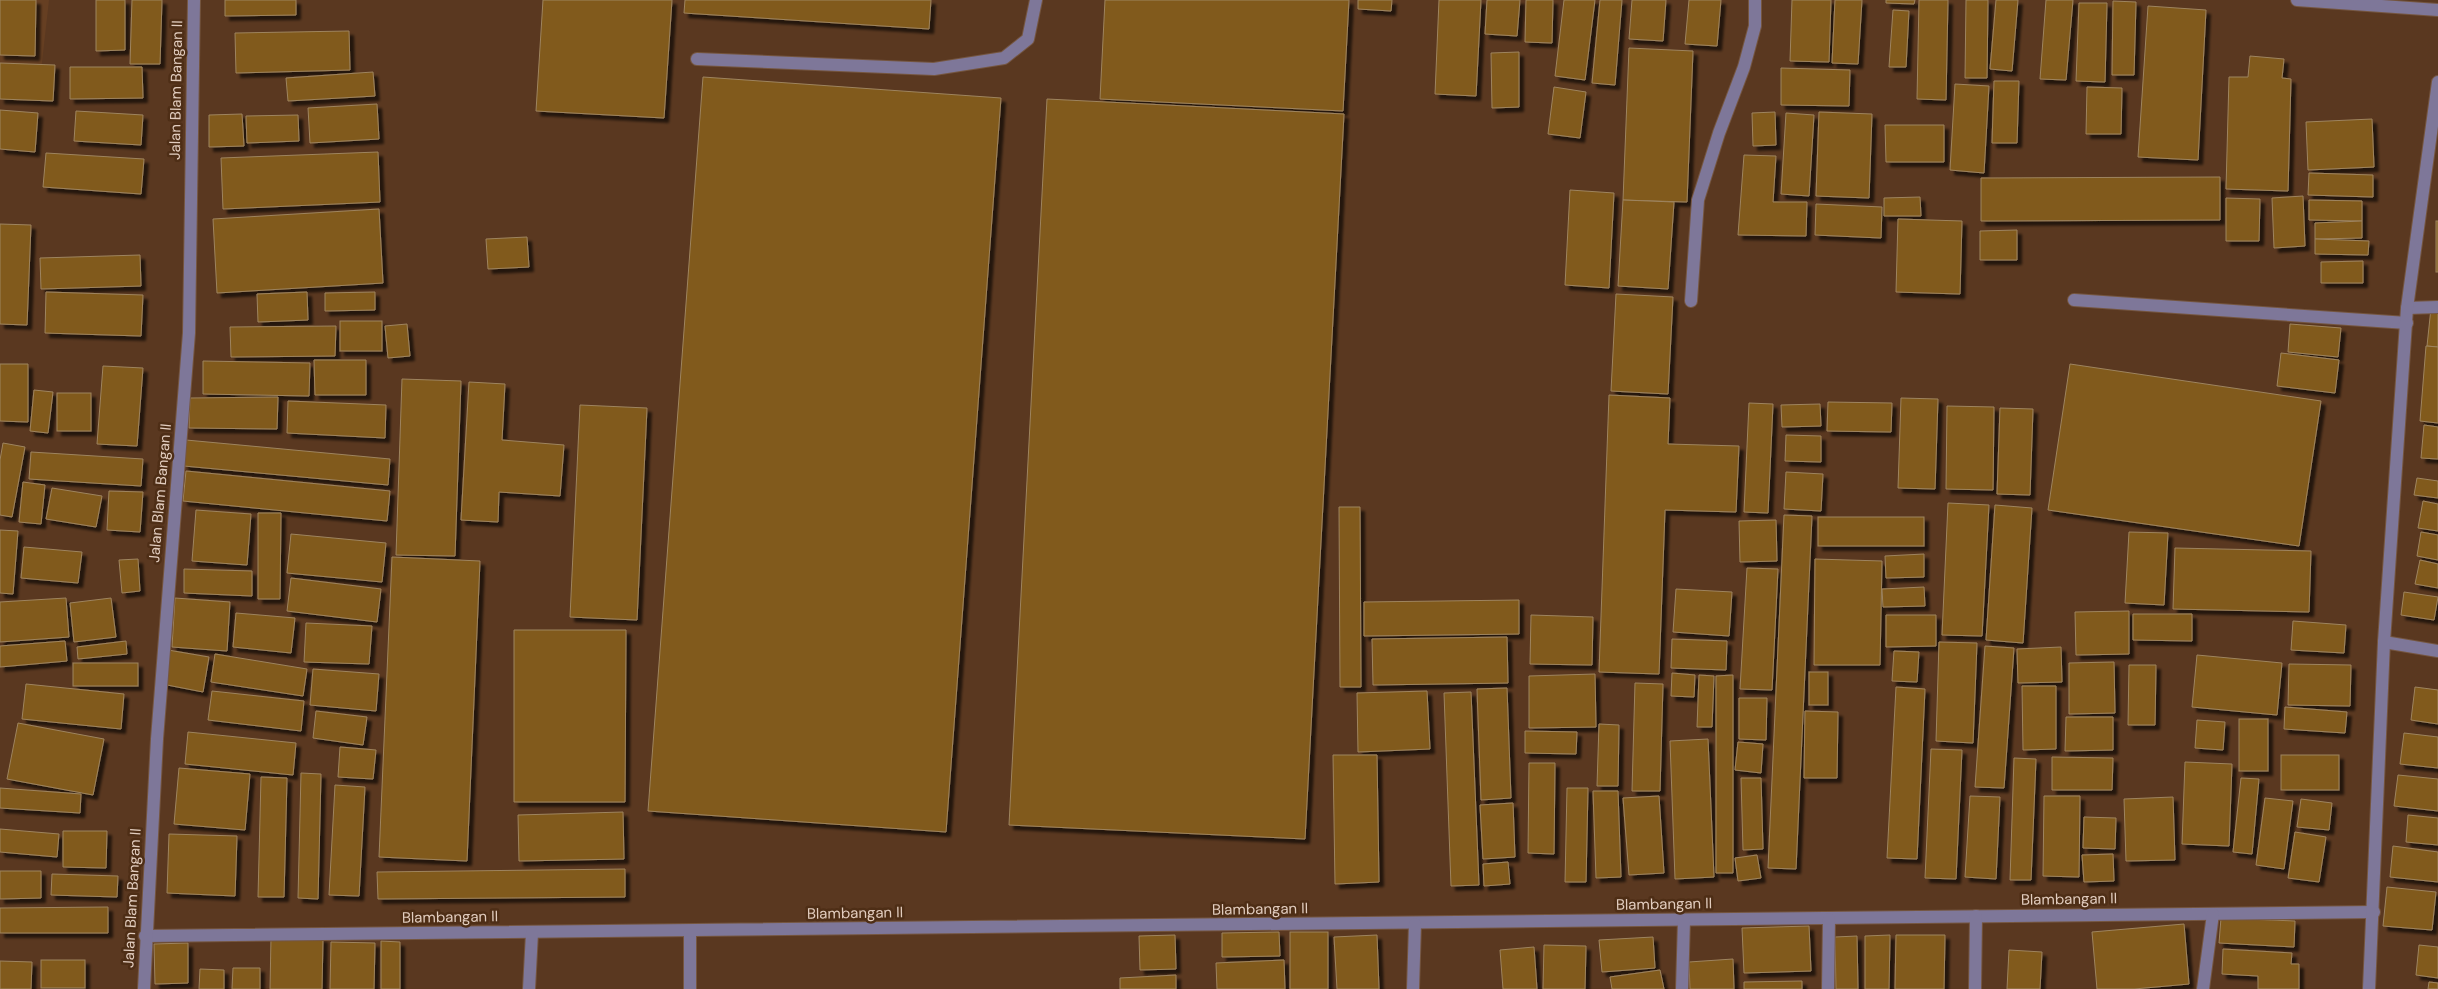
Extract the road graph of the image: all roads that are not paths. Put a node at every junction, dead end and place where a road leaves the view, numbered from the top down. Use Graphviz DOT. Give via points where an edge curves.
graph roads {
  1 [pos="194,0"];
  2 [pos="1036,0"];
  3 [pos="1755,0"];
  4 [pos="2297,0"];
  5 [pos="2438,10"];
  6 [pos="697,59"];
  7 [pos="2438,82"];
  8 [pos="2074,300"];
  9 [pos="1691,301"];
  10 [pos="2438,307"];
  11 [pos="2407,308"];
  12 [pos="2407,323"];
  13 [pos="2384,642"];
  14 [pos="2438,651"];
  15 [pos="2374,912"];
  16 [pos="2213,914"];
  17 [pos="1976,916"];
  18 [pos="1829,919"];
  19 [pos="1684,920"];
  20 [pos="1415,924"];
  21 [pos="690,931"];
  22 [pos="532,933"];
  23 [pos="145,936"];
  24 [pos="144,989"];
  25 [pos="529,989"];
  26 [pos="690,989"];
  27 [pos="1413,989"];
  28 [pos="1682,989"];
  29 [pos="1828,989"];
  30 [pos="1974,989"];
  31 [pos="2203,989"];
  32 [pos="2369,989"];
  1 -- 23 [label="street, Jalan Blam Bangan II" via="189,333"];
  2 -- 6 [label="street" via="1028,39 1004,58 934,69"];
  3 -- 9 [label="street" via="1755,26 1744,67 1698,200"];
  4 -- 5 [label="street"];
  7 -- 11 [label="street"];
  8 -- 12 [label="street"];
  10 -- 11 [label="street"];
  11 -- 12 [label="street"];
  12 -- 13 [label="street"];
  13 -- 14 [label="street"];
  13 -- 15 [label="street"];
  15 -- 16 [label="street, Blambangan II"];
  15 -- 32 [label="street"];
  16 -- 17 [label="street, Blambangan II"];
  16 -- 31 [label="street"];
  17 -- 18 [label="street, Blambangan II"];
  17 -- 30 [label="street"];
  18 -- 19 [label="street, Blambangan II"];
  18 -- 29 [label="street"];
  19 -- 20 [label="street, Blambangan II"];
  19 -- 28 [label="street"];
  20 -- 21 [label="street, Blambangan II"];
  20 -- 27 [label="street"];
  21 -- 22 [label="street, Blambangan II"];
  21 -- 26 [label="street"];
  22 -- 23 [label="street, Blambangan II"];
  22 -- 25 [label="street"];
  23 -- 24 [label="street, Jalan Blam Bangan II"];
}
